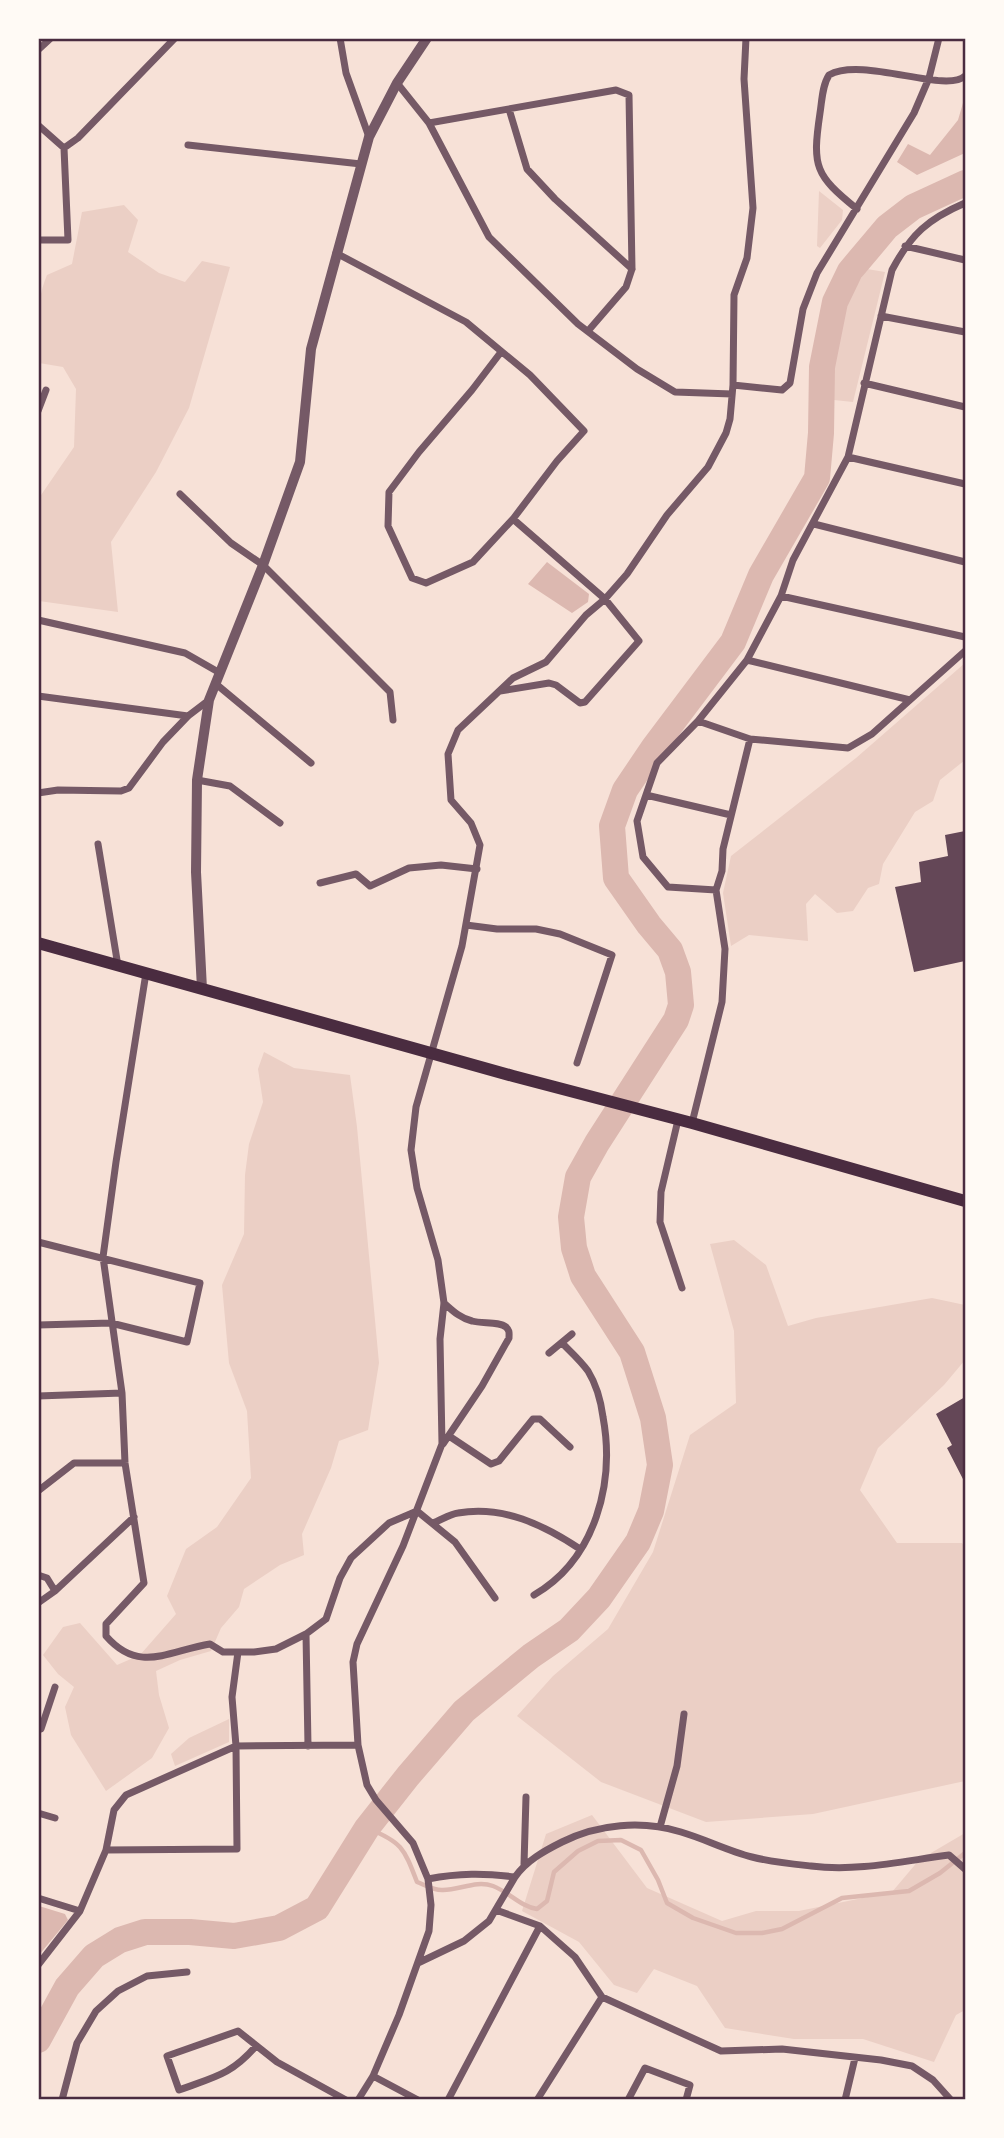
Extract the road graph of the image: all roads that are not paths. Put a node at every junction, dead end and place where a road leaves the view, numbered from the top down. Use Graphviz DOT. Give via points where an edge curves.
graph roads {
  1 [pos="51,38"];
  2 [pos="175,38"];
  3 [pos="340,38"];
  4 [pos="427,38"];
  5 [pos="746,38"];
  6 [pos="940,38"];
  7 [pos="38,50"];
  8 [pos="965,76"];
  9 [pos="929,78"];
  10 [pos="397,83"];
  11 [pos="509,109"];
  12 [pos="429,123"];
  13 [pos="38,125"];
  14 [pos="369,137"];
  15 [pos="188,145"];
  16 [pos="64,148"];
  17 [pos="360,164"];
  18 [pos="965,203"];
  19 [pos="858,209"];
  20 [pos="39,240"];
  21 [pos="905,246"];
  22 [pos="336,253"];
  23 [pos="965,260"];
  24 [pos="632,269"];
  25 [pos="881,316"];
  26 [pos="588,331"];
  27 [pos="965,332"];
  28 [pos="501,352"];
  29 [pos="864,383"];
  30 [pos="733,384"];
  31 [pos="46,390"];
  32 [pos="732,394"];
  33 [pos="965,407"];
  34 [pos="38,411"];
  35 [pos="848,457"];
  36 [pos="965,484"];
  37 [pos="180,494"];
  38 [pos="513,519"];
  39 [pos="814,524"];
  40 [pos="965,562"];
  41 [pos="263,565"];
  42 [pos="781,596"];
  43 [pos="605,599"];
  44 [pos="38,620"];
  45 [pos="965,637"];
  46 [pos="965,651"];
  47 [pos="747,660"];
  48 [pos="218,678"];
  49 [pos="499,692"];
  50 [pos="38,696"];
  51 [pos="209,700"];
  52 [pos="910,700"];
  53 [pos="188,716"];
  54 [pos="393,720"];
  55 [pos="698,721"];
  56 [pos="750,739"];
  57 [pos="311,763"];
  58 [pos="197,780"];
  59 [pos="38,793"];
  60 [pos="646,795"];
  61 [pos="731,815"];
  62 [pos="280,823"];
  63 [pos="98,844"];
  64 [pos="477,869"];
  65 [pos="320,883"];
  66 [pos="716,890"];
  67 [pos="467,925"];
  68 [pos="38,943"];
  69 [pos="118,966"];
  70 [pos="146,973"];
  71 [pos="202,989"];
  72 [pos="433,1054"];
  73 [pos="578,1063"];
  74 [pos="678,1120"];
  75 [pos="692,1123"];
  76 [pos="965,1201"];
  77 [pos="38,1242"];
  78 [pos="103,1257"];
  79 [pos="682,1289"];
  80 [pos="444,1303"];
  81 [pos="111,1323"];
  82 [pos="38,1325"];
  83 [pos="572,1334"];
  84 [pos="562,1343"];
  85 [pos="549,1353"];
  86 [pos="122,1393"];
  87 [pos="38,1396"];
  88 [pos="449,1436"];
  89 [pos="442,1444"];
  90 [pos="570,1447"];
  91 [pos="125,1463"];
  92 [pos="38,1491"];
  93 [pos="417,1511"];
  94 [pos="134,1517"];
  95 [pos="433,1523"];
  96 [pos="580,1549"];
  97 [pos="38,1575"];
  98 [pos="55,1591"];
  99 [pos="534,1595"];
  100 [pos="495,1598"];
  101 [pos="38,1603"];
  102 [pos="306,1634"];
  103 [pos="239,1652"];
  104 [pos="55,1687"];
  105 [pos="684,1714"];
  106 [pos="40,1729"];
  107 [pos="38,1739"];
  108 [pos="358,1745"];
  109 [pos="236,1746"];
  110 [pos="308,1746"];
  111 [pos="526,1797"];
  112 [pos="38,1813"];
  113 [pos="55,1818"];
  114 [pos="660,1827"];
  115 [pos="106,1850"];
  116 [pos="524,1864"];
  117 [pos="965,1868"];
  118 [pos="428,1879"];
  119 [pos="513,1881"];
  120 [pos="38,1898"];
  121 [pos="496,1910"];
  122 [pos="80,1911"];
  123 [pos="540,1926"];
  124 [pos="418,1963"];
  125 [pos="38,1965"];
  126 [pos="187,1972"];
  127 [pos="602,1997"];
  128 [pos="256,2046"];
  129 [pos="855,2058"];
  130 [pos="373,2076"];
  131 [pos="62,2099"];
  132 [pos="346,2099"];
  133 [pos="358,2099"];
  134 [pos="418,2099"];
  135 [pos="448,2099"];
  136 [pos="537,2099"];
  137 [pos="628,2099"];
  138 [pos="685,2099"];
  139 [pos="845,2099"];
  140 [pos="951,2099"];
  1 -- 7 [label="street"];
  2 -- 16 [label="street"];
  3 -- 14 [label="street" via="346,73"];
  4 -- 10 [label="street"];
  5 -- 30 [label="street" via="744,79 753,208 747,258 734,295"];
  6 -- 9 [label="street"];
  8 -- 9 [label="street" via="949,83"];
  9 -- 19 [label="street"];
  9 -- 19 [label="street" via="846,68 826,80 815,157 832,189"];
  10 -- 12 [label="street"];
  10 -- 14 [label="street"];
  11 -- 12 [label="street"];
  11 -- 24 [label="street" via="527,169"];
  11 -- 24 [label="street" via="616,90 629,95"];
  12 -- 26 [label="street" via="489,237"];
  13 -- 16 [label="street"];
  14 -- 17 [label="street"];
  15 -- 17 [label="street"];
  16 -- 20 [label="street" via="68,240"];
  17 -- 22 [label="street"];
  18 -- 21 [label="street" via="941,214"];
  19 -- 30 [label="street" via="817,273 803,309 790,383 782,390"];
  21 -- 23 [label="street"];
  21 -- 25 [label="street" via="892,270"];
  22 -- 28 [label="street" via="466,322"];
  22 -- 41 [label="street" via="311,349 300,462"];
  24 -- 26 [label="street" via="626,287"];
  25 -- 27 [label="street"];
  25 -- 29 [label="street"];
  26 -- 32 [label="street" via="675,392"];
  28 -- 38 [label="street" via="584,431"];
  28 -- 38 [label="street" via="389,492 388,526 412,578 426,583 473,562"];
  29 -- 33 [label="street"];
  29 -- 35 [label="street"];
  30 -- 32 [label="street"];
  31 -- 34 [label="street"];
  32 -- 43 [label="street" via="726,433 708,467"];
  35 -- 36 [label="street"];
  35 -- 39 [label="street"];
  37 -- 41 [label="street" via="231,543"];
  38 -- 43 [label="street"];
  39 -- 40 [label="street"];
  39 -- 42 [label="street" via="793,560"];
  41 -- 48 [label="street"];
  41 -- 54 [label="street" via="390,692"];
  42 -- 45 [label="street"];
  42 -- 47 [label="street"];
  43 -- 49 [label="street" via="546,662 513,678"];
  43 -- 49 [label="street" via="639,641 585,702 549,683"];
  44 -- 48 [label="street" via="185,653"];
  46 -- 52 [label="street"];
  47 -- 52 [label="street"];
  47 -- 55 [label="street"];
  48 -- 51 [label="street"];
  48 -- 57 [label="street"];
  49 -- 64 [label="street" via="458,730 448,754 451,800 471,823 480,845"];
  50 -- 53 [label="street"];
  51 -- 53 [label="street"];
  51 -- 58 [label="street"];
  52 -- 56 [label="street" via="872,734 848,748"];
  53 -- 59 [label="street" via="129,788"];
  55 -- 56 [label="street"];
  55 -- 60 [label="street" via="657,763"];
  56 -- 61 [label="street"];
  58 -- 62 [label="street" via="230,786"];
  58 -- 71 [label="street"];
  60 -- 61 [label="street"];
  60 -- 66 [label="street" via="637,821 643,857 668,887"];
  61 -- 66 [label="street"];
  63 -- 69 [label="street"];
  64 -- 65 [label="street" via="441,865 409,869 370,886 356,874"];
  64 -- 67 [label="street"];
  66 -- 75 [label="street" via="725,948 722,1002"];
  67 -- 72 [label="street"];
  67 -- 73 [label="street" via="561,934 612,955"];
  68 -- 69 [label="main road"];
  69 -- 70 [label="main road"];
  70 -- 71 [label="main road"];
  70 -- 78 [label="street"];
  71 -- 72 [label="main road"];
  72 -- 74 [label="main road"];
  72 -- 80 [label="street" via="416,1107 411,1150"];
  74 -- 75 [label="main road"];
  74 -- 79 [label="street" via="661,1192 660,1222"];
  75 -- 76 [label="main road"];
  77 -- 78 [label="street"];
  78 -- 81 [label="street"];
  78 -- 81 [label="street" via="200,1283 187,1342"];
  80 -- 88 [label="street" via="458,1316 501,1325 509,1332 482,1386"];
  80 -- 89 [label="street"];
  81 -- 82 [label="street"];
  81 -- 86 [label="street"];
  83 -- 84 [label="street"];
  84 -- 85 [label="street"];
  84 -- 96 [label="street" via="588,1371 607,1436 606,1483 597,1518"];
  86 -- 87 [label="street"];
  86 -- 91 [label="street"];
  88 -- 89 [label="street"];
  88 -- 90 [label="street" via="491,1464 499,1461 533,1419 540,1419"];
  89 -- 93 [label="street"];
  91 -- 92 [label="street" via="74,1463"];
  91 -- 94 [label="street"];
  93 -- 95 [label="street"];
  93 -- 102 [label="street" via="389,1523 351,1558 326,1619"];
  93 -- 108 [label="street" via="357,1644 353,1662"];
  94 -- 98 [label="street"];
  94 -- 103 [label="street" via="145,1583 106,1623 106,1636 130,1656 152,1659 210,1644 223,1652"];
  95 -- 96 [label="street" via="457,1513 522,1518"];
  95 -- 100 [label="street" via="455,1542"];
  96 -- 99 [label="street" via="566,1569"];
  97 -- 98 [label="street" via="47,1578"];
  98 -- 101 [label="street"];
  102 -- 103 [label="street" via="276,1649"];
  102 -- 110 [label="street"];
  103 -- 109 [label="street" via="233,1697"];
  104 -- 106 [label="street"];
  105 -- 114 [label="street" via="677,1766"];
  106 -- 107 [label="street"];
  108 -- 110 [label="street"];
  108 -- 118 [label="street" via="367,1785 412,1843"];
  109 -- 110 [label="street"];
  109 -- 115 [label="street" via="126,1795 114,1810"];
  109 -- 115 [label="street" via="237,1849"];
  111 -- 116 [label="street"];
  112 -- 113 [label="street"];
  114 -- 116 [label="street" via="612,1825 578,1834"];
  114 -- 117 [label="street" via="754,1858 812,1867 859,1868 950,1855"];
  115 -- 122 [label="street"];
  116 -- 119 [label="street"];
  118 -- 119 [label="street" via="482,1873"];
  118 -- 124 [label="street" via="429,1931"];
  119 -- 121 [label="street"];
  120 -- 122 [label="street"];
  121 -- 123 [label="street"];
  121 -- 124 [label="street" via="464,1941"];
  122 -- 125 [label="street"];
  123 -- 127 [label="street" via="575,1957"];
  123 -- 135 [label="street"];
  124 -- 130 [label="street"];
  126 -- 131 [label="street" via="147,1976 96,2011 77,2043"];
  127 -- 129 [label="street" via="721,2050 782,2049"];
  127 -- 136 [label="street"];
  128 -- 128 [label="street" via="238,2031 167,2056 179,2090 228,2072"];
  128 -- 132 [label="street"];
  129 -- 139 [label="street"];
  129 -- 140 [label="street" via="912,2066"];
  130 -- 133 [label="street"];
  130 -- 134 [label="street"];
  137 -- 138 [label="street" via="645,2068 690,2085"];
}
